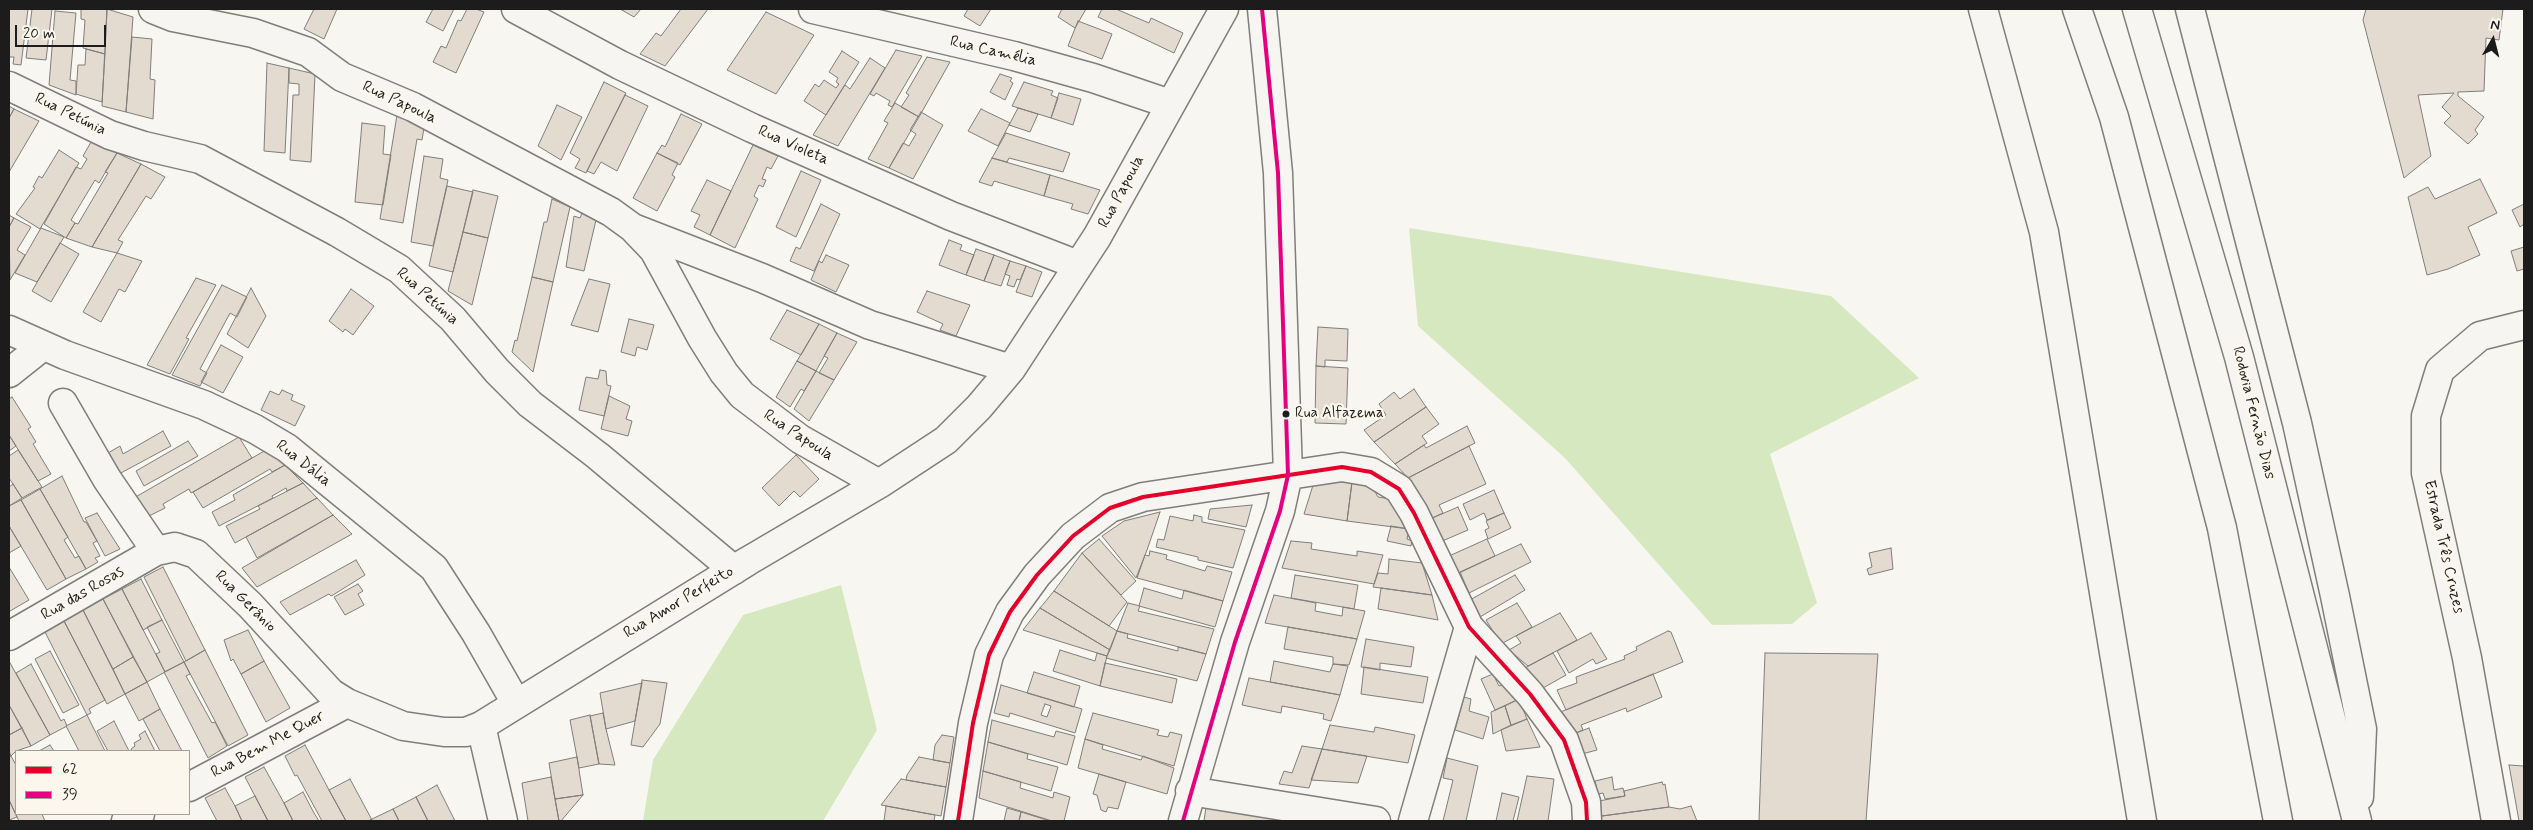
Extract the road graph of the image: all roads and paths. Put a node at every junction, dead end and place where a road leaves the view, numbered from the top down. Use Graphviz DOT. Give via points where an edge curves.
graph roads {
  1 [pos="153,9"];
  2 [pos="516,9"];
  3 [pos="813,9"];
  4 [pos="1224,9"];
  5 [pos="1262,9"];
  6 [pos="1983,9"];
  7 [pos="2065,9"];
  8 [pos="2077,9"];
  9 [pos="2137,9"];
  10 [pos="2190,9"];
  11 [pos="9,86"];
  12 [pos="1170,104"];
  13 [pos="2121,145"];
  14 [pos="633,228"];
  15 [pos="1078,265"];
  16 [pos="2524,325"];
  17 [pos="9,330"];
  18 [pos="43,346"];
  19 [pos="1012,369"];
  20 [pos="9,373"];
  21 [pos="63,403"];
  22 [pos="1288,475"];
  23 [pos="879,484"];
  24 [pos="156,551"];
  25 [pos="734,570"];
  26 [pos="1469,627"];
  27 [pos="9,636"];
  28 [pos="347,702"];
  29 [pos="516,703"];
  30 [pos="481,726"];
  31 [pos="190,786"];
  32 [pos="1190,791"];
  33 [pos="138,815"];
  34 [pos="126,821"];
  35 [pos="503,821"];
  36 [pos="958,821"];
  37 [pos="1183,821"];
  38 [pos="1376,821"];
  39 [pos="1413,821"];
  40 [pos="1587,821"];
  41 [pos="2142,821"];
  42 [pos="2278,821"];
  43 [pos="2358,821"];
  44 [pos="2496,821"];
  1 -- 14 [label="main road, Rua Papoula" via="174,17 253,34 308,52 342,77 413,107 611,212"];
  2 -- 15 [label="main road, Rua Violeta" via="620,65 752,128 959,219"];
  3 -- 12 [label="main road, Rua Camélia" via="1032,61"];
  4 -- 12 [label="main road, Rua Papoula"];
  5 -- 22 [label="main road" via="1278,173"];
  6 -- 41 [label="main road" via="2044,232"];
  7 -- 13 [label="main road"];
  8 -- 13 [label="main road"];
  9 -- 43 [label="main road, Rodovia Fernão Dias" via="2239,357"];
  10 -- 43 [label="main road" via="2297,423 2336,596 2362,729"];
  11 -- 25 [label="main road, Rua Petúnia" via="110,135 200,158 398,269 453,320 530,404 598,456"];
  12 -- 15 [label="main road, Rua Papoula" via="1125,189"];
  13 -- 42 [label="main road" via="2222,528"];
  14 -- 19 [label="main road, Rua Papoula" via="762,278 870,325"];
  14 -- 23 [label="main road, Rua Papoula" via="654,250 702,338 742,395 800,439"];
  15 -- 19 [label="main road, Rua Papoula"];
  16 -- 44 [label="main road, Estrada Três Cruzes" via="2480,336 2440,370 2426,416 2426,473 2467,658"];
  17 -- 18 [label="main road, Rua Dália"];
  18 -- 20 [label="main road"];
  18 -- 29 [label="main road, Rua Dália" via="204,405 287,448 434,568"];
  19 -- 23 [label="main road, Rua Papoula" via="946,440"];
  21 -- 24 [label="main road" via="106,480"];
  22 -- 26 [label="main road" via="1342,467 1371,472 1399,489 1414,513"];
  22 -- 32 [label="main road" via="1280,511 1235,642"];
  22 -- 36 [label="main road" via="1143,497 1110,508 1073,536 1010,612 989,655 973,724"];
  23 -- 25 [label="main road, Rua Amor Perfeito"];
  24 -- 27 [label="main road, Rua das Rosas"];
  24 -- 28 [label="main road, Rua Gerânio" via="175,547 196,554 250,605 331,693"];
  25 -- 29 [label="main road, Rua Amor Perfeito"];
  26 -- 39 [label="main road"];
  26 -- 40 [label="main road" via="1530,694 1564,740 1586,802"];
  28 -- 30 [label="main road, Rua Gerânio" via="403,726 466,732"];
  28 -- 31 [label="main road, Rua Bem Me Quer"];
  29 -- 30 [label="main road, Rua Amor Perfeito"];
  30 -- 35 [label="main road"];
  32 -- 37 [label="main road"];
  32 -- 38 [label="main road"];
  33 -- 34 [label="main road"];
}
